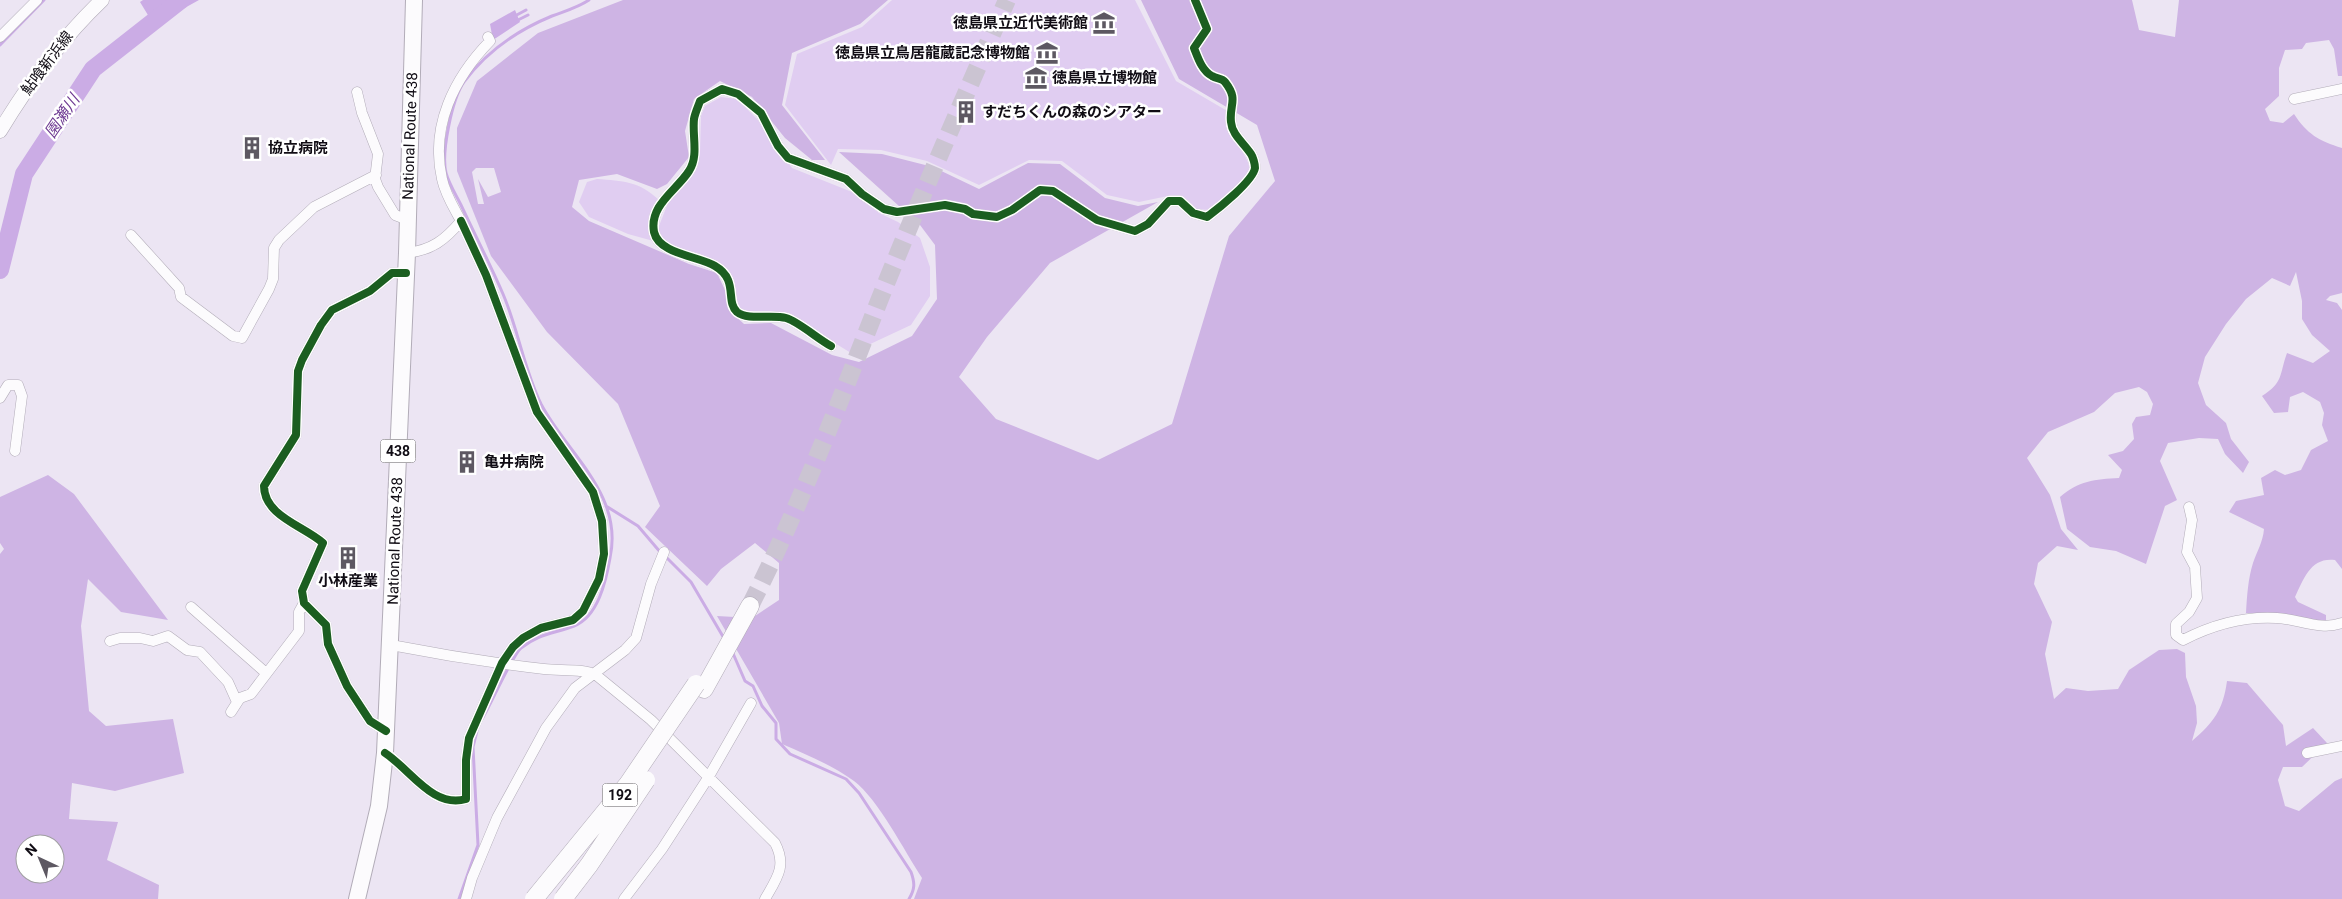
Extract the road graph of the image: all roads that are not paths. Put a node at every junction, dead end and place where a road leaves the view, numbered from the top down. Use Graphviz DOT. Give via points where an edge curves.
graph roads {
  1 [pos="37,0"];
  2 [pos="102,0"];
  3 [pos="414,0"];
  4 [pos="1195,0"];
  5 [pos="488,37"];
  6 [pos="0,38"];
  7 [pos="2342,88"];
  8 [pos="357,92"];
  9 [pos="2294,99"];
  10 [pos="0,131"];
  11 [pos="376,175"];
  12 [pos="408,220"];
  13 [pos="461,221"];
  14 [pos="131,235"];
  15 [pos="407,253"];
  16 [pos="406,273"];
  17 [pos="831,346"];
  18 [pos="0,398"];
  19 [pos="15,451"];
  20 [pos="2189,507"];
  21 [pos="664,552"];
  22 [pos="304,602"];
  23 [pos="747,604"];
  24 [pos="191,607"];
  25 [pos="2342,622"];
  26 [pos="110,641"];
  27 [pos="391,645"];
  28 [pos="502,663"];
  29 [pos="266,672"];
  30 [pos="592,673"];
  31 [pos="700,687"];
  32 [pos="237,702"];
  33 [pos="751,703"];
  34 [pos="231,712"];
  35 [pos="386,731"];
  36 [pos="2342,746"];
  37 [pos="385,753"];
  38 [pos="2307,753"];
  39 [pos="708,778"];
  40 [pos="357,899"];
  41 [pos="466,899"];
  42 [pos="534,899"];
  43 [pos="563,899"];
  44 [pos="624,899"];
  45 [pos="765,899"];
  1 -- 6 [label="street"];
  2 -- 10 [label="main road, 鮎喰新浜線" via="46,61"];
  3 -- 12 [label="highway, National Route 438 / 438"];
  4 -- 17 [label="street" via="1207,29 1194,48 1210,76 1224,80 1232,93 1230,121 1235,134 1252,155 1255,166 1242,186 1208,217 1193,213 1180,201 1169,201 1148,224 1135,231 1097,220 1053,191 1040,190 997,217 944,205 897,212 884,209 846,179 788,158 761,113 738,94 722,89 700,101 694,118 695,157 690,171 662,200 654,222 654,234 664,246 723,272 730,281 732,305 737,311 745,316 788,318"];
  5 -- 13 [label="street" via="490,41 472,59 445,108 438,148 442,180"];
  7 -- 9 [label="street"];
  8 -- 11 [label="street" via="378,154"];
  11 -- 12 [label="street" via="378,187 395,215"];
  11 -- 14 [label="street" via="314,207 279,240 274,248 273,279 242,338 234,336 181,297 179,288"];
  12 -- 15 [label="highway, National Route 438 / 438"];
  13 -- 15 [label="street" via="441,242"];
  13 -- 28 [label="street" via="486,276 537,412 593,492 602,521 604,554 600,578 583,611 573,620 540,628 523,638"];
  15 -- 16 [label="highway, National Route 438 / 438"];
  16 -- 22 [label="street" via="392,273 370,291 332,310 298,371 296,435 268,477 264,492 278,513 323,543 302,591"];
  16 -- 27 [label="highway, National Route 438 / 438"];
  18 -- 19 [label="street" via="8,385 14,383 21,389"];
  20 -- 25 [label="street" via="2192,520 2187,552 2195,567 2197,598 2189,612 2176,624 2176,635 2183,640 2208,627 2235,621 2277,618 2329,627"];
  21 -- 30 [label="street" via="650,584 636,638 625,650"];
  22 -- 29 [label="street" via="299,631"];
  22 -- 35 [label="street" via="326,625 328,644 348,686 370,721"];
  23 -- 31 [label="highway, 192"];
  24 -- 29 [label="street"];
  26 -- 32 [label="street" via="140,638 153,641 168,636 187,650 200,652 228,682"];
  27 -- 28 [label="street"];
  27 -- 35 [label="highway, National Route 438 / 438"];
  28 -- 30 [label="street"];
  28 -- 37 [label="street" via="469,738 466,799 458,802 433,794"];
  29 -- 32 [label="street" via="251,694"];
  30 -- 39 [label="street" via="651,720"];
  30 -- 41 [label="street" via="561,706 524,767 497,818"];
  31 -- 42 [label="highway, 192, bridge" via="628,784"];
  31 -- 43 [label="highway, 192, bridge" via="589,865"];
  32 -- 34 [label="street"];
  33 -- 39 [label="street"];
  35 -- 37 [label="highway, National Route 438 / 438"];
  36 -- 38 [label="street"];
  37 -- 40 [label="highway, National Route 438 / 438" via="378,806"];
  39 -- 44 [label="street"];
  39 -- 45 [label="street" via="775,843 782,856 780,871"];
}
